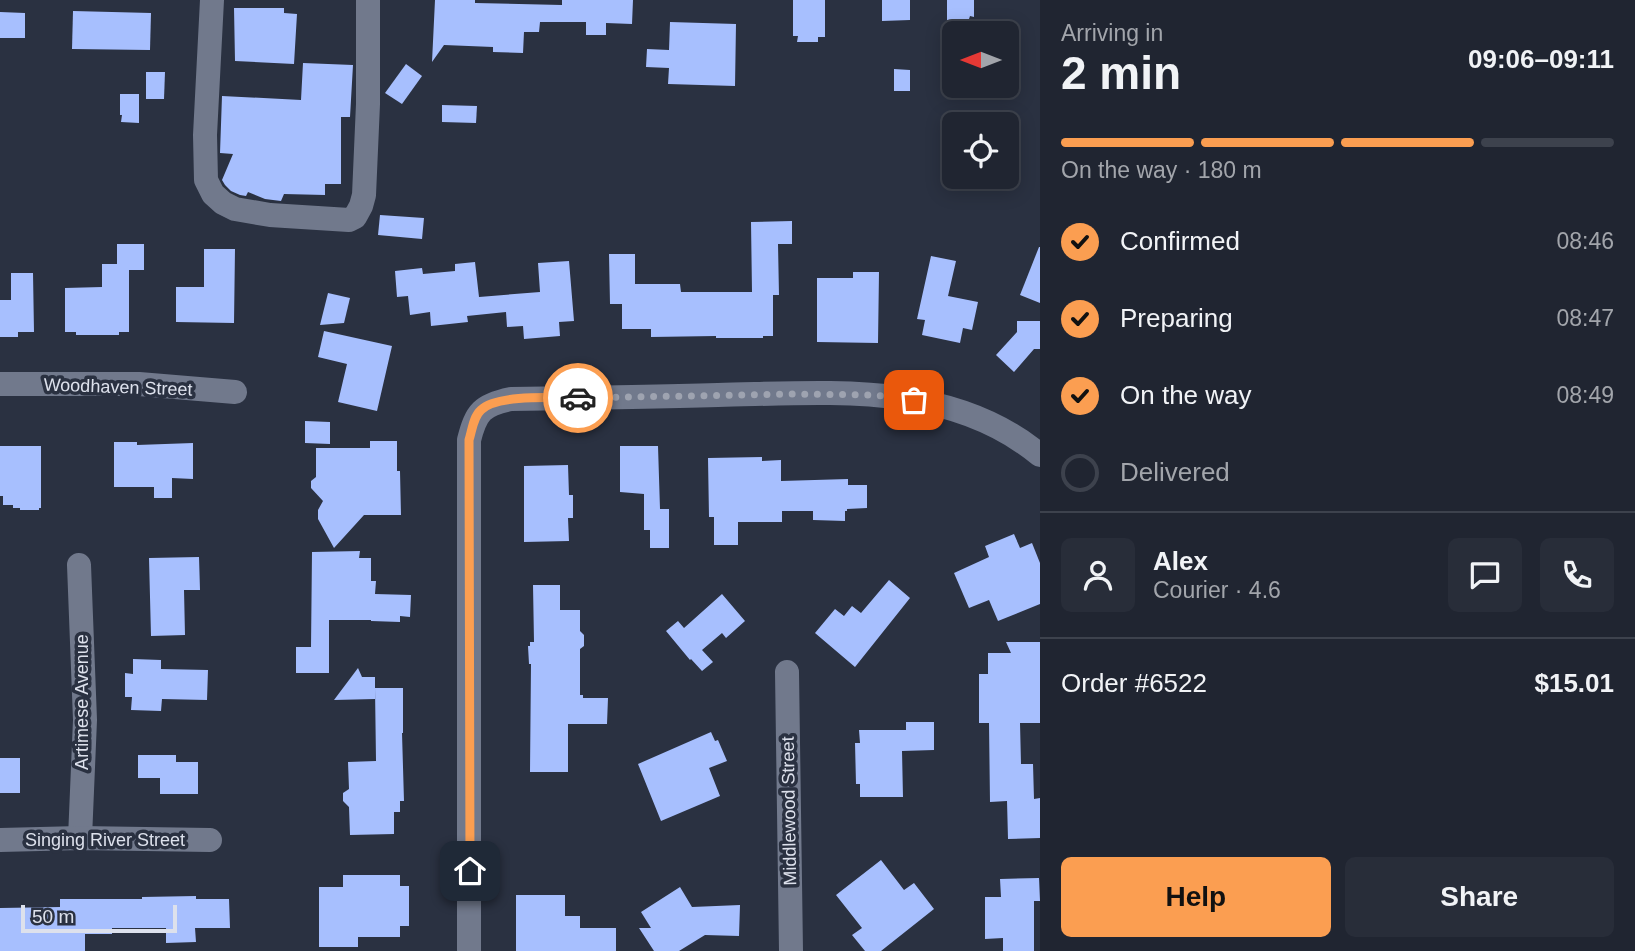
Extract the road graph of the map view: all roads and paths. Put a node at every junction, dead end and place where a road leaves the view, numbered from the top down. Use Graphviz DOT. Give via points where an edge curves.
graph roads {
  1 [pos="212,0"];
  2 [pos="368,0"];
  3 [pos="0,384"];
  4 [pos="235,392"];
  5 [pos="1040,455"];
  6 [pos="79,565"];
  7 [pos="787,672"];
  8 [pos="80,838"];
  9 [pos="0,840"];
  10 [pos="210,840"];
  11 [pos="470,951"];
  12 [pos="791,951"];
  1 -- 2 [label="street" via="205,135 206,180 213,194 235,209 349,220 355,218 363,195"];
  3 -- 4 [label="street, Woodhaven Street" via="139,384"];
  5 -- 11 [label="street" via="972,414 894,396 511,399 480,410 469,440"];
  6 -- 8 [label="street, Artimese Avenue" via="85,720"];
  7 -- 12 [label="street, Middlewood Street"];
  8 -- 9 [label="street, Singing River Street"];
  8 -- 10 [label="street, Singing River Street"];
}
